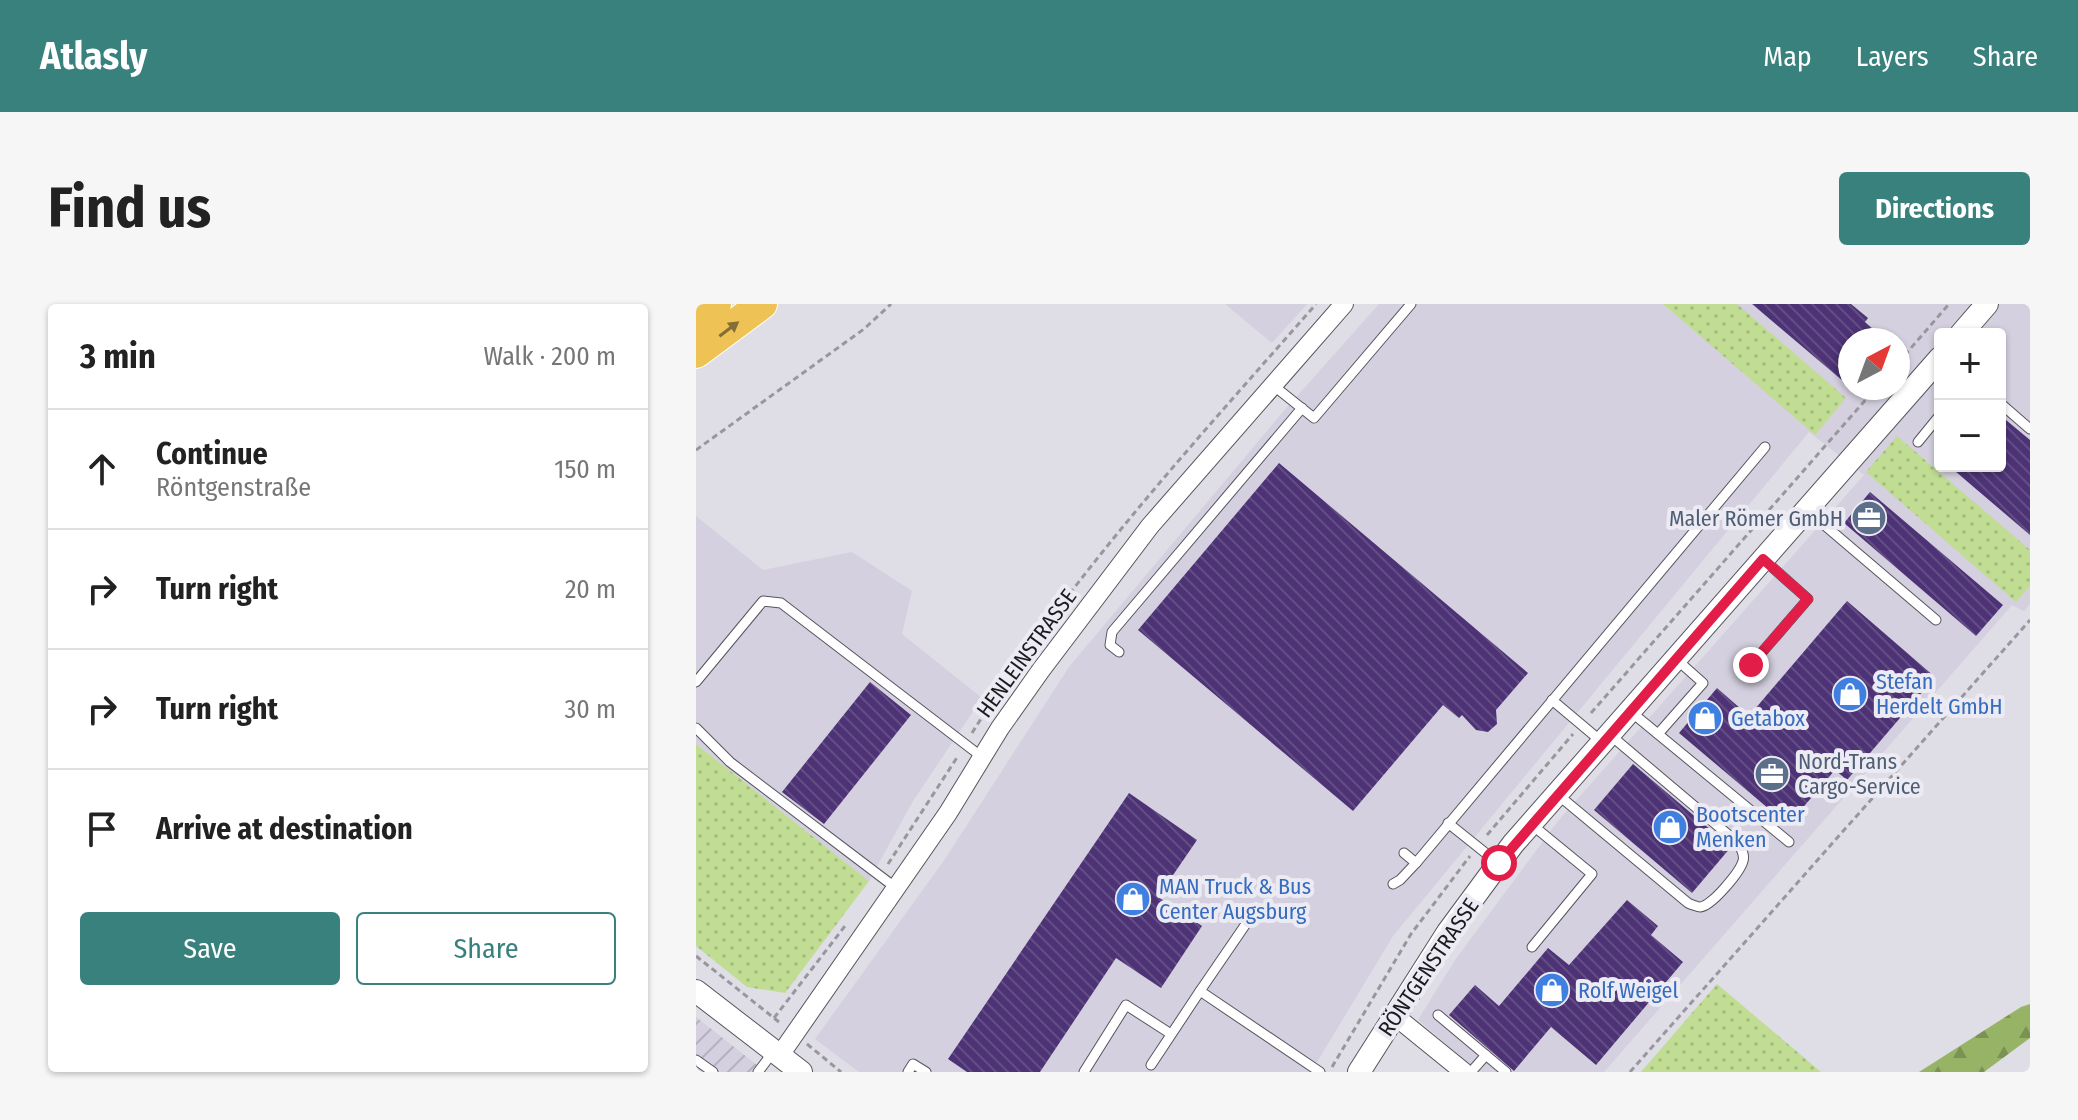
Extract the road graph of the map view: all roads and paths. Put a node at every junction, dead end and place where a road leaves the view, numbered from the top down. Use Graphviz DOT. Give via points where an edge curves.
graph roads {
  1 [pos="716,304"];
  2 [pos="762,304"];
  3 [pos="891,304"];
  4 [pos="1344,304"];
  5 [pos="1411,304"];
  6 [pos="1949,304"];
  7 [pos="1987,304"];
  8 [pos="696,319"];
  9 [pos="1966,328"];
  10 [pos="1910,349"];
  11 [pos="696,353"];
  12 [pos="1934,365"];
  13 [pos="1274,386"];
  14 [pos="1302,408"];
  15 [pos="2006,408"];
  16 [pos="1934,422"];
  17 [pos="2030,429"];
  18 [pos="1918,442"];
  19 [pos="1765,447"];
  20 [pos="696,450"];
  21 [pos="1807,509"];
  22 [pos="1763,559"];
  23 [pos="1936,620"];
  24 [pos="2030,620"];
  25 [pos="1119,652"];
  26 [pos="1676,659"];
  27 [pos="1751,665"];
  28 [pos="696,682"];
  29 [pos="1552,700"];
  30 [pos="1630,711"];
  31 [pos="696,728"];
  32 [pos="1658,734"];
  33 [pos="1606,738"];
  34 [pos="982,757"];
  35 [pos="1557,794"];
  36 [pos="1448,823"];
  37 [pos="1531,824"];
  38 [pos="1789,842"];
  39 [pos="1404,853"];
  40 [pos="1416,863"];
  41 [pos="1499,863"];
  42 [pos="1393,884"];
  43 [pos="896,888"];
  44 [pos="1250,918"];
  45 [pos="1532,947"];
  46 [pos="696,956"];
  47 [pos="696,991"];
  48 [pos="1200,991"];
  49 [pos="1438,1015"];
  50 [pos="1395,1016"];
  51 [pos="795,1034"];
  52 [pos="1171,1034"];
  53 [pos="777,1053"];
  54 [pos="1486,1055"];
  55 [pos="696,1060"];
  56 [pos="1151,1065"];
  57 [pos="713,1072"];
  58 [pos="758,1072"];
  59 [pos="801,1072"];
  60 [pos="841,1072"];
  61 [pos="908,1072"];
  62 [pos="926,1072"];
  63 [pos="1084,1072"];
  64 [pos="1320,1072"];
  65 [pos="1359,1072"];
  66 [pos="1464,1072"];
  67 [pos="1471,1072"];
  68 [pos="1506,1072"];
  69 [pos="1630,1072"];
  1 -- 8 [label="highway"];
  11 -- 2 [label="highway, one-way"];
  3 -- 20 [label="path"];
  4 -- 13 [label="street, HENLEINSTRASSE"];
  5 -- 14 [label="lane" via="1314,418"];
  6 -- 10 [label="path"];
  7 -- 9 [label="street"];
  12 -- 21 [label="street, RÖNTGENSTRASSE"];
  13 -- 14 [label="lane"];
  13 -- 34 [label="street, HENLEINSTRASSE" via="1150,526"];
  14 -- 25 [label="lane" via="1112,632 1110,645"];
  15 -- 17 [label="lane"];
  16 -- 18 [label="lane"];
  19 -- 29 [label="lane"];
  21 -- 22 [label="street, RÖNTGENSTRASSE"];
  21 -- 23 [label="lane"];
  22 -- 26 [label="street, RÖNTGENSTRASSE"];
  22 -- 27 [label="lane" via="1808,599"];
  24 -- 69 [label="path"];
  26 -- 30 [label="street, RÖNTGENSTRASSE"];
  26 -- 32 [label="lane" via="1703,683"];
  28 -- 34 [label="lane" via="763,601 781,603"];
  29 -- 33 [label="lane"];
  29 -- 36 [label="lane"];
  30 -- 32 [label="lane"];
  30 -- 33 [label="street, RÖNTGENSTRASSE"];
  31 -- 43 [label="lane" via="730,762"];
  32 -- 38 [label="lane"];
  33 -- 35 [label="street, RÖNTGENSTRASSE"];
  33 -- 35 [label="lane" via="1738,843 1743,861 1710,904 1688,903"];
  34 -- 43 [label="street, HENLEINSTRASSE"];
  35 -- 37 [label="street, RÖNTGENSTRASSE"];
  36 -- 40 [label="lane"];
  36 -- 41 [label="lane"];
  37 -- 41 [label="street, RÖNTGENSTRASSE"];
  37 -- 45 [label="lane" via="1592,874"];
  39 -- 40 [label="lane"];
  40 -- 42 [label="lane"];
  41 -- 50 [label="street, RÖNTGENSTRASSE"];
  43 -- 51 [label="street, HENLEINSTRASSE"];
  44 -- 48 [label="lane"];
  46 -- 51 [label="path"];
  47 -- 53 [label="street"];
  48 -- 52 [label="lane"];
  48 -- 64 [label="lane"];
  49 -- 54 [label="lane"];
  50 -- 65 [label="street, RÖNTGENSTRASSE"];
  50 -- 66 [label="street"];
  51 -- 53 [label="street, HENLEINSTRASSE"];
  51 -- 60 [label="path"];
  52 -- 56 [label="lane"];
  52 -- 63 [label="lane" via="1126,1005"];
  53 -- 58 [label="lane"];
  53 -- 59 [label="street"];
  54 -- 67 [label="lane"];
  54 -- 68 [label="lane"];
  55 -- 57 [label="lane"];
  61 -- 62 [label="lane" via="913,1064"];
}
